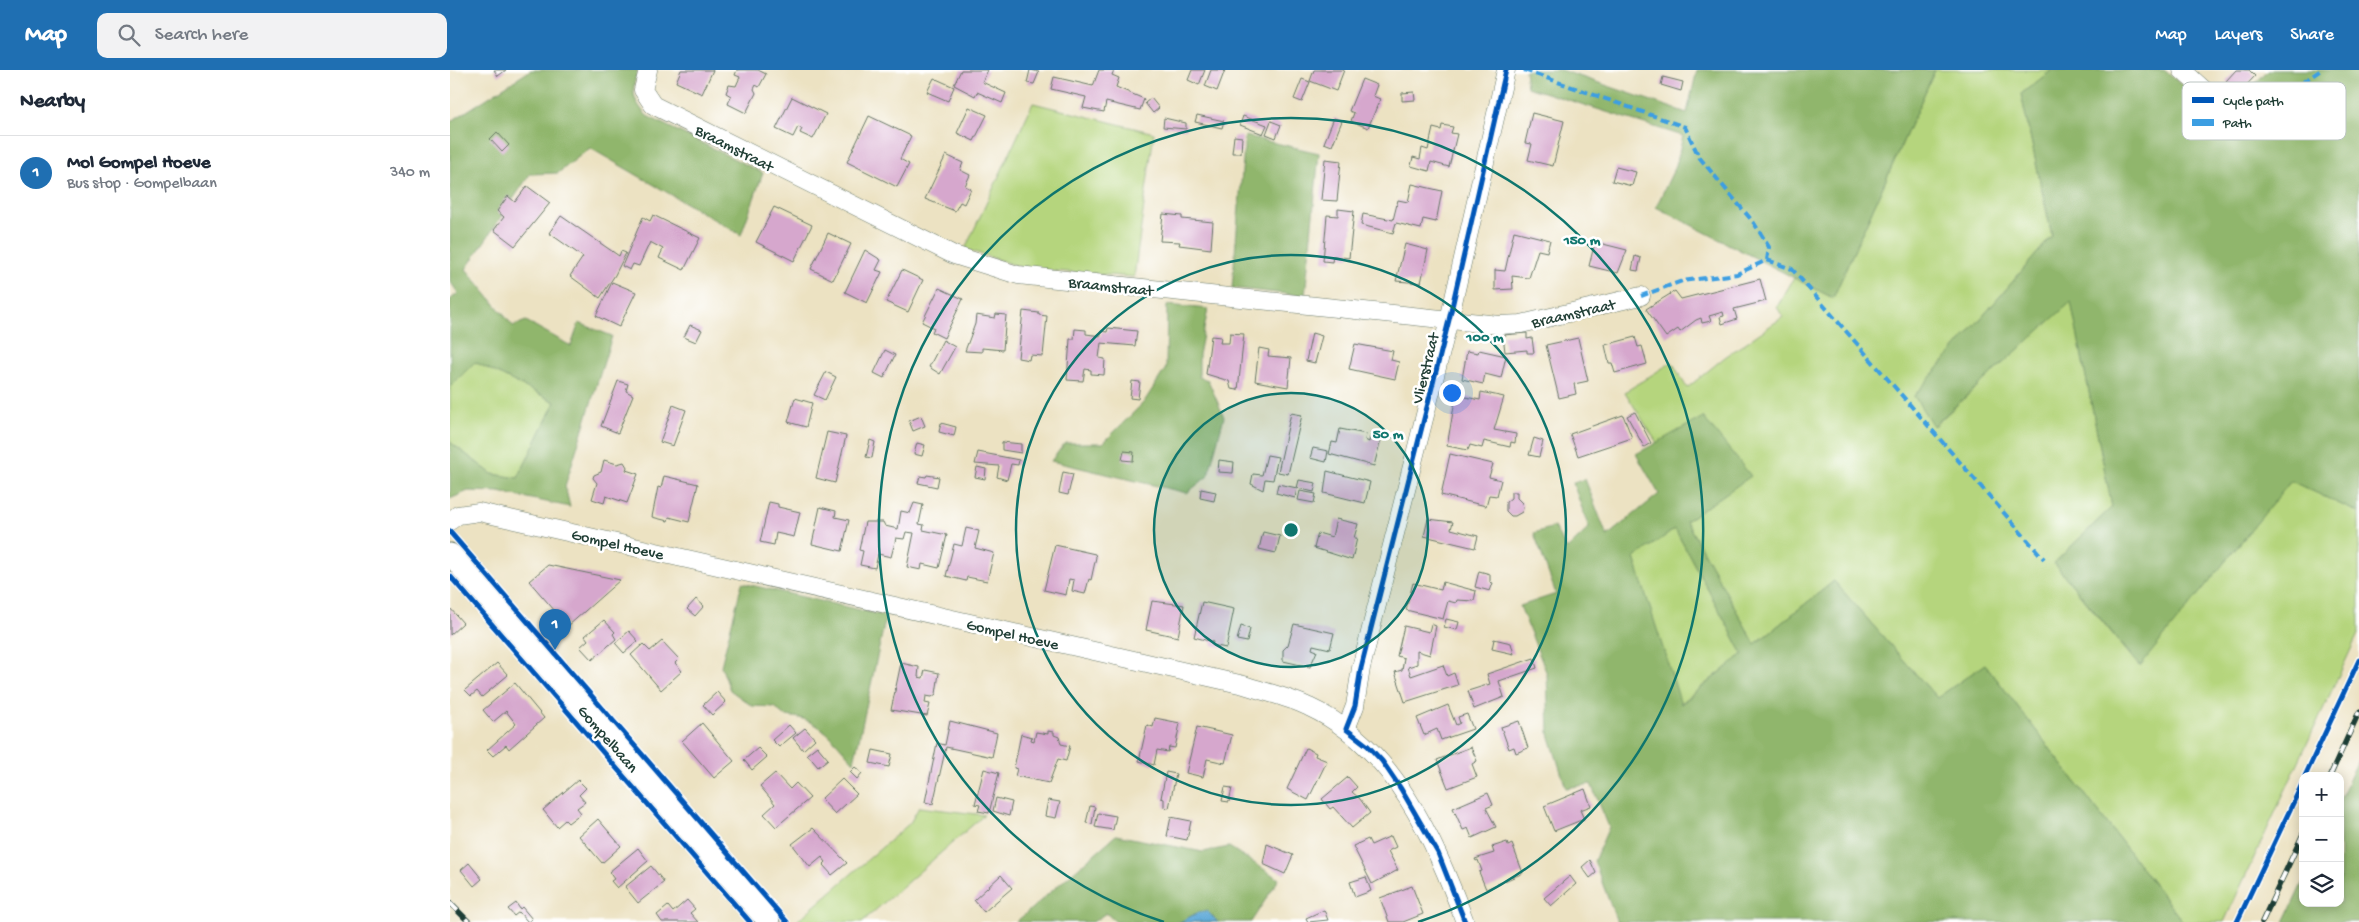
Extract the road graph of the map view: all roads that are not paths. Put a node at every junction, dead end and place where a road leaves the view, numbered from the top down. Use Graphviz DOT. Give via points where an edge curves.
graph roads {
  1 [pos="648,70"];
  2 [pos="1506,70"];
  3 [pos="2182,70"];
  4 [pos="2195,82"];
  5 [pos="1641,296"];
  6 [pos="1449,320"];
  7 [pos="450,521"];
  8 [pos="450,554"];
  9 [pos="1346,729"];
  10 [pos="769,922"];
  11 [pos="1465,922"];
  1 -- 6 [label="street, Braamstraat" via="643,90 652,106 954,255 1018,275"];
  2 -- 6 [label="street, Vlierstraat"];
  3 -- 4 [label="street"];
  5 -- 6 [label="street, Braamstraat" via="1520,324"];
  6 -- 9 [label="street, Vlierstraat" via="1361,668 1355,706"];
  7 -- 9 [label="street, Gompel Hoeve" via="458,515 479,512 1244,685 1309,706"];
  8 -- 10 [label="street, Gompelbaan"];
  9 -- 11 [label="street, Gompel Hoeve" via="1382,761 1401,789 1438,853"];
}
